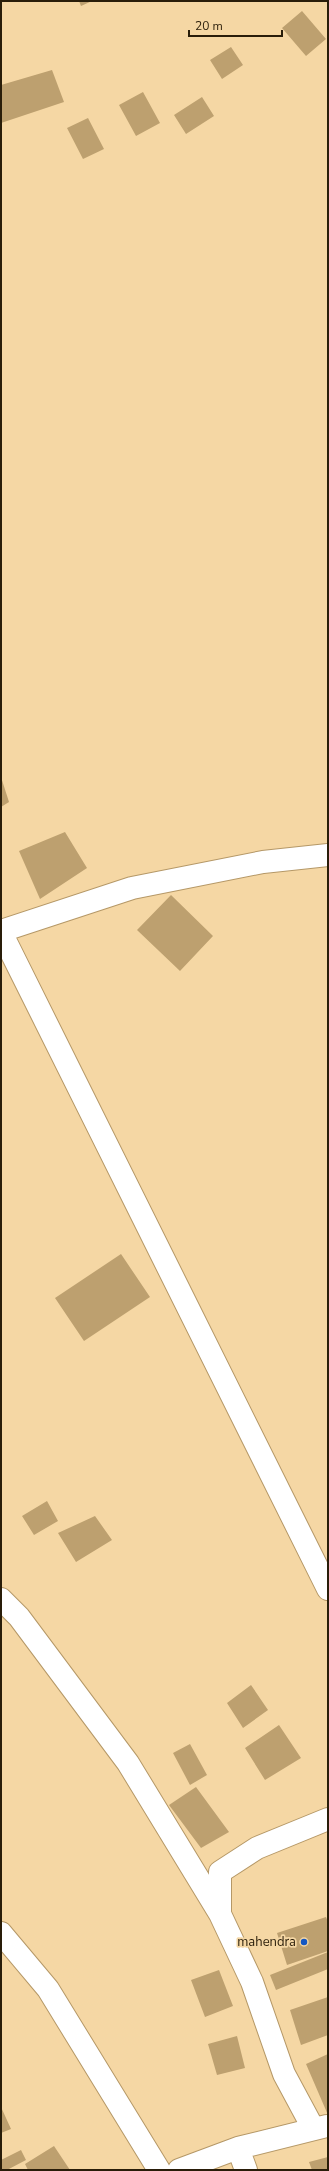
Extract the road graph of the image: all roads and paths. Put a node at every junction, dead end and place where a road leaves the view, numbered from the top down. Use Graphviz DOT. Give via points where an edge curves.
graph roads {
  1 [pos="328,855"];
  2 [pos="1,931"];
  3 [pos="328,1589"];
  4 [pos="1,1599"];
  5 [pos="328,1819"];
  6 [pos="220,1914"];
  7 [pos="1,1933"];
  8 [pos="321,2127"];
  9 [pos="238,2148"];
  10 [pos="159,2170"];
  11 [pos="179,2170"];
  12 [pos="246,2170"];
  1 -- 2 [label="street" via="263,862 132,888"];
  2 -- 3 [label="street"];
  4 -- 6 [label="street" via="19,1617 128,1763"];
  5 -- 6 [label="street" via="257,1848 220,1872"];
  6 -- 8 [label="street" via="252,1982 284,2074"];
  7 -- 10 [label="street" via="48,1989"];
  8 -- 9 [label="street"];
  9 -- 11 [label="street"];
  9 -- 12 [label="street"];
}
